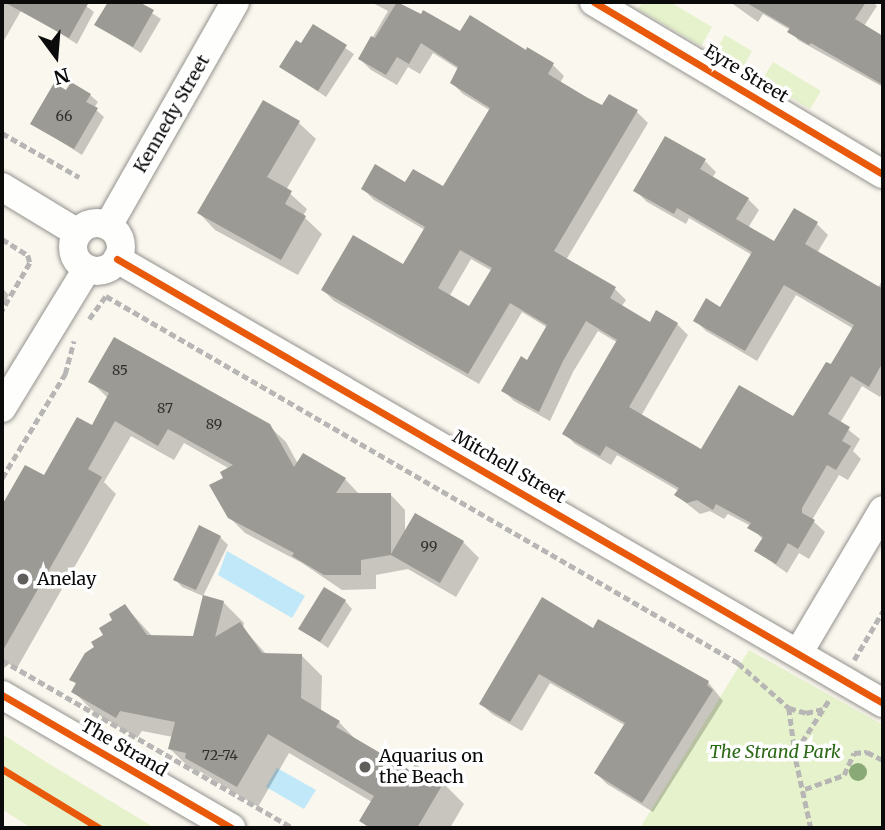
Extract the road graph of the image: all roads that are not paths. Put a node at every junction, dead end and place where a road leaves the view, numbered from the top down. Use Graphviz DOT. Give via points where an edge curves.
graph roads {
  1 [pos="235,2"];
  2 [pos="594,2"];
  3 [pos="883,174"];
  4 [pos="2,187"];
  5 [pos="108,226"];
  6 [pos="78,233"];
  7 [pos="117,259"];
  8 [pos="87,269"];
  9 [pos="2,408"];
  10 [pos="883,510"];
  11 [pos="799,652"];
  12 [pos="2,695"];
  13 [pos="883,703"];
  14 [pos="231,828"];
  1 -- 5 [label="street, Kennedy Street"];
  2 -- 3 [label="street, Eyre Street"];
  4 -- 6 [label="street"];
  5 -- 6 [label="street" via="89,225"];
  5 -- 7 [label="street" via="121,244"];
  6 -- 8 [label="street" via="74,253"];
  7 -- 8 [label="street" via="107,268"];
  7 -- 11 [label="street, Mitchell Street"];
  8 -- 9 [label="street"];
  10 -- 11 [label="street"];
  11 -- 13 [label="street, Mitchell Street"];
  12 -- 14 [label="street, The Strand"];
}
